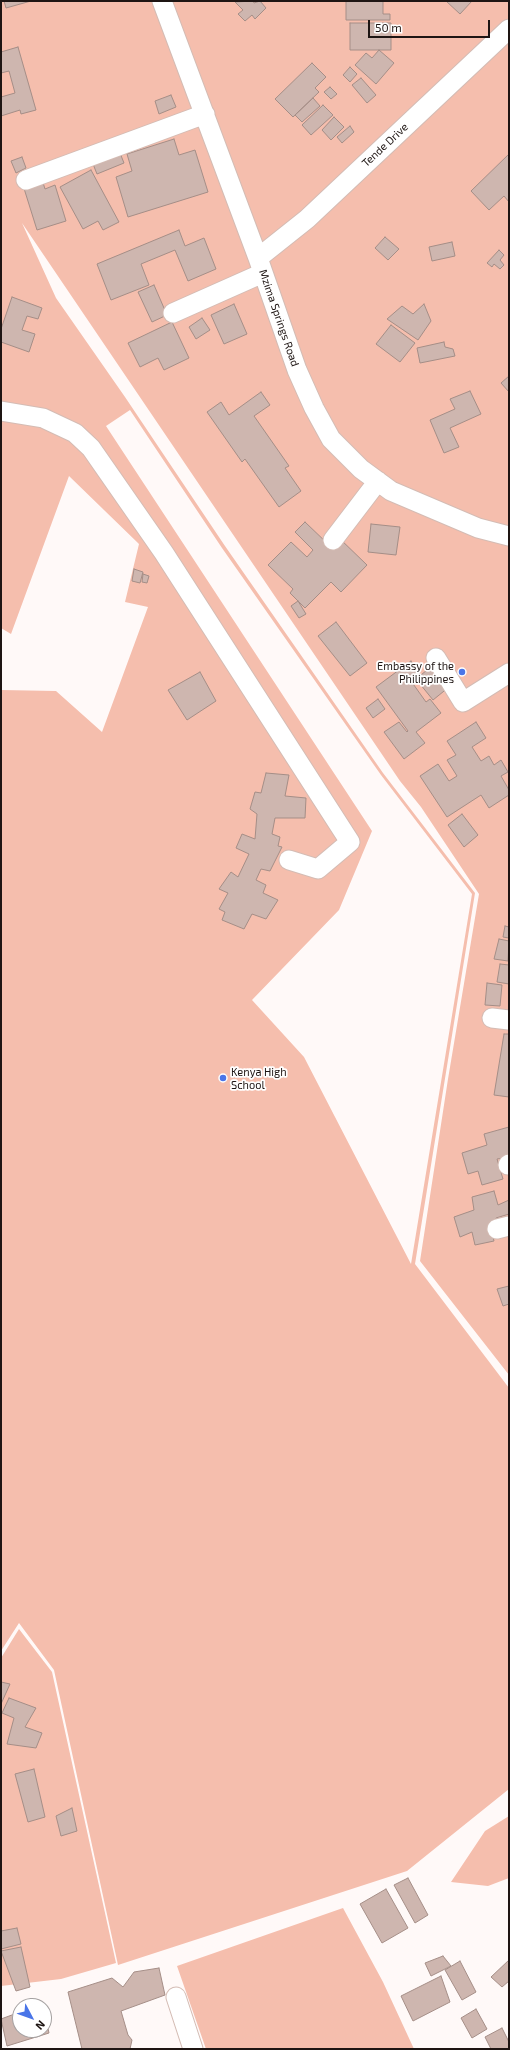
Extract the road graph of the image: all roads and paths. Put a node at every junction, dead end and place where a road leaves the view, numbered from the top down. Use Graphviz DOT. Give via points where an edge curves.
graph roads {
  1 [pos="162,1"];
  2 [pos="509,29"];
  3 [pos="205,114"];
  4 [pos="26,180"];
  5 [pos="260,265"];
  6 [pos="173,313"];
  7 [pos="1,411"];
  8 [pos="378,481"];
  9 [pos="509,536"];
  10 [pos="333,540"];
  11 [pos="436,658"];
  12 [pos="509,673"];
  13 [pos="289,860"];
  14 [pos="176,1997"];
  15 [pos="193,2049"];
  1 -- 3 [label="street, Mzima Springs Road"];
  2 -- 5 [label="street, Tende Drive"];
  3 -- 4 [label="street"];
  3 -- 5 [label="street, Mzima Springs Road"];
  5 -- 6 [label="street, Tende Drive"];
  5 -- 8 [label="street, Mzima Springs Road" via="297,370 317,415 331,439 361,470"];
  7 -- 13 [label="street" via="43,418 75,433 91,448 164,553 350,842 318,869"];
  8 -- 9 [label="street, Mzima Springs Road" via="391,490 465,523"];
  8 -- 10 [label="street"];
  11 -- 12 [label="street" via="463,702"];
  14 -- 15 [label="street"];
}
